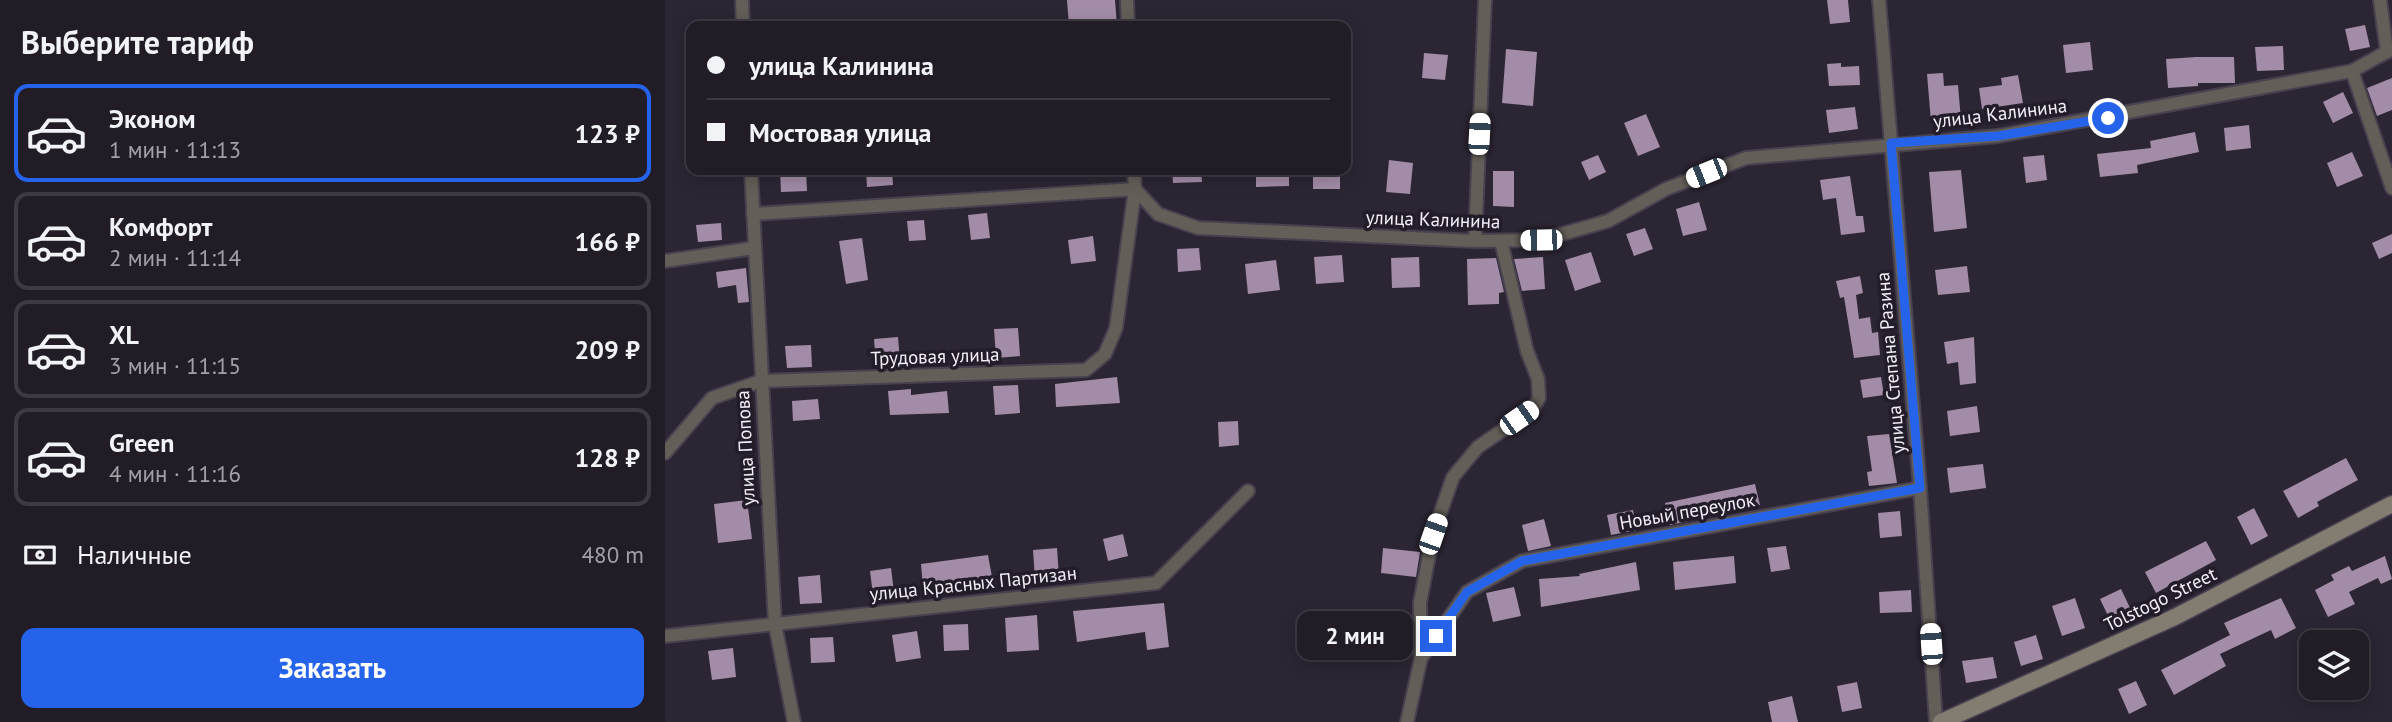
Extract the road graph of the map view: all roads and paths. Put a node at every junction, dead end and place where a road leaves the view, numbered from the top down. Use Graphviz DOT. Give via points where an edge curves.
graph roads {
  1 [pos="742,0"];
  2 [pos="1127,0"];
  3 [pos="1485,0"];
  4 [pos="1879,0"];
  5 [pos="2380,0"];
  6 [pos="743,21"];
  7 [pos="1128,21"];
  8 [pos="2390,50"];
  9 [pos="2352,71"];
  10 [pos="1891,143"];
  11 [pos="751,175"];
  12 [pos="1134,175"];
  13 [pos="2392,188"];
  14 [pos="1135,189"];
  15 [pos="753,214"];
  16 [pos="1475,241"];
  17 [pos="1501,241"];
  18 [pos="754,248"];
  19 [pos="665,261"];
  20 [pos="761,381"];
  21 [pos="665,453"];
  22 [pos="1920,488"];
  23 [pos="1248,491"];
  24 [pos="2392,504"];
  25 [pos="775,624"];
  26 [pos="665,636"];
  27 [pos="1421,658"];
  28 [pos="794,722"];
  29 [pos="1407,722"];
  30 [pos="1938,722"];
  1 -- 6 [label="street"];
  2 -- 7 [label="street"];
  3 -- 16 [label="street"];
  4 -- 10 [label="street, улица Степана Разина"];
  5 -- 8 [label="street"];
  8 -- 9 [label="street, улица Калинина"];
  9 -- 10 [label="street, улица Калинина" via="1998,136"];
  9 -- 13 [label="street"];
  10 -- 17 [label="street, улица Калинина" via="1746,158 1665,189 1608,221 1541,240"];
  10 -- 22 [label="street, улица Степана Разина"];
  11 -- 15 [label="street, улица Попова"];
  12 -- 14 [label="street"];
  14 -- 15 [label="street"];
  14 -- 16 [label="street, улица Калинина" via="1158,214 1198,228"];
  14 -- 20 [label="street, Трудовая улица" via="1116,328 1105,354 1086,370"];
  15 -- 18 [label="street, улица Попова"];
  16 -- 17 [label="street, улица Калинина"];
  17 -- 27 [label="street" via="1539,398 1532,410 1478,447 1453,477 1433,534 1420,603"];
  18 -- 19 [label="street"];
  18 -- 20 [label="street, улица Попова"];
  20 -- 21 [label="street, Трудовая улица" via="712,397"];
  20 -- 25 [label="street, улица Попова"];
  22 -- 27 [label="street, Новый переулок" via="1522,561 1467,592"];
  22 -- 30 [label="street, улица Степана Разина"];
  23 -- 25 [label="street, улица Красных Партизан" via="1156,583"];
  24 -- 30 [label="main road, Tolstogo Street" via="2175,617"];
  25 -- 26 [label="street, улица Красных Партизан"];
  25 -- 28 [label="street, улица Попова"];
  27 -- 29 [label="street"];
}
